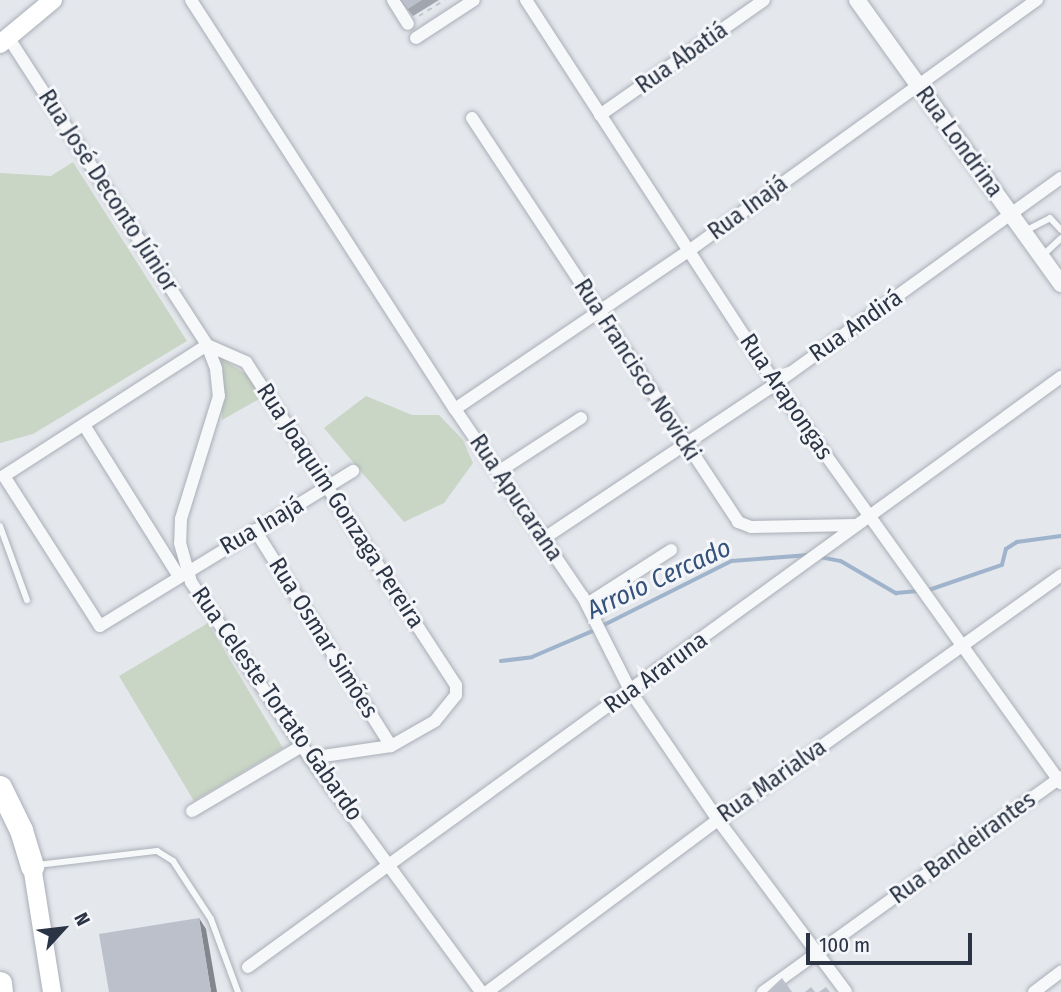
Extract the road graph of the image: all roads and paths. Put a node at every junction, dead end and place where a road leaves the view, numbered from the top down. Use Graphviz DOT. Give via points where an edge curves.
graph roads {
  1 [pos="53,0"];
  2 [pos="191,0"];
  3 [pos="393,0"];
  4 [pos="445,0"];
  5 [pos="474,0"];
  6 [pos="526,0"];
  7 [pos="764,0"];
  8 [pos="857,0"];
  9 [pos="1037,0"];
  10 [pos="408,24"];
  11 [pos="416,38"];
  12 [pos="4,41"];
  13 [pos="919,86"];
  14 [pos="600,115"];
  15 [pos="472,118"];
  16 [pos="1059,183"];
  17 [pos="1012,215"];
  18 [pos="1061,228"];
  19 [pos="1024,232"];
  20 [pos="1061,238"];
  21 [pos="690,250"];
  22 [pos="1041,256"];
  23 [pos="1061,284"];
  24 [pos="599,310"];
  25 [pos="207,345"];
  26 [pos="1061,377"];
  27 [pos="775,383"];
  28 [pos="456,409"];
  29 [pos="581,418"];
  30 [pos="84,425"];
  31 [pos="685,444"];
  32 [pos="353,471"];
  33 [pos="498,472"];
  34 [pos="2,477"];
  35 [pos="327,488"];
  36 [pos="868,517"];
  37 [pos="856,525"];
  38 [pos="0,526"];
  39 [pos="255,530"];
  40 [pos="543,539"];
  41 [pos="671,550"];
  42 [pos="182,573"];
  43 [pos="1061,575"];
  44 [pos="27,600"];
  45 [pos="587,604"];
  46 [pos="964,646"];
  47 [pos="631,692"];
  48 [pos="302,746"];
  49 [pos="391,746"];
  50 [pos="310,758"];
  51 [pos="1060,780"];
  52 [pos="0,787"];
  53 [pos="192,811"];
  54 [pos="718,820"];
  55 [pos="390,863"];
  56 [pos="32,866"];
  57 [pos="818,953"];
  58 [pos="248,967"];
  59 [pos="1061,972"];
  60 [pos="0,983"];
  61 [pos="1,992"];
  62 [pos="52,992"];
  63 [pos="238,992"];
  64 [pos="481,992"];
  65 [pos="487,992"];
  66 [pos="763,992"];
  67 [pos="846,992"];
  68 [pos="1034,992"];
  1 -- 12 [label="main road"];
  2 -- 28 [label="street, Rua Apucarana"];
  3 -- 10 [label="street"];
  4 -- 10 [label="path"];
  5 -- 11 [label="street"];
  6 -- 14 [label="street, Rua Arapongas"];
  7 -- 14 [label="street, Rua Abatiá"];
  8 -- 13 [label="street, Rua Londrina"];
  9 -- 13 [label="street, Rua Inajá"];
  12 -- 25 [label="street, Rua José Deconto Júnior"];
  13 -- 17 [label="street, Rua Londrina"];
  13 -- 21 [label="street, Rua Inajá"];
  14 -- 21 [label="street, Rua Arapongas"];
  15 -- 24 [label="street, Rua Francisco Novicki"];
  16 -- 17 [label="street, Rua Andirá"];
  17 -- 19 [label="street, Rua Londrina"];
  17 -- 27 [label="street, Rua Andirá"];
  18 -- 19 [label="lane" via="1050,218"];
  19 -- 22 [label="street, Rua Londrina"];
  20 -- 22 [label="lane"];
  21 -- 24 [label="street, Rua Inajá"];
  21 -- 27 [label="street, Rua Arapongas"];
  22 -- 23 [label="street, Rua Londrina"];
  24 -- 28 [label="street, Rua Inajá"];
  24 -- 31 [label="street, Rua Francisco Novicki"];
  25 -- 30 [label="street"];
  25 -- 35 [label="street, Rua Joaquim Gonzaga Pereira" via="246,362"];
  25 -- 42 [label="street, Rua Celeste Tortato Gabardo" via="219,396 181,519"];
  26 -- 36 [label="street, Rua Araruna"];
  27 -- 31 [label="street, Rua Andirá"];
  27 -- 36 [label="street, Rua Arapongas"];
  28 -- 33 [label="street, Rua Apucarana"];
  29 -- 33 [label="street"];
  30 -- 34 [label="street"];
  30 -- 42 [label="street"];
  31 -- 37 [label="street, Rua Francisco Novicki" via="738,522 751,527"];
  31 -- 40 [label="street, Rua Andirá"];
  32 -- 35 [label="street, Rua Inajá"];
  33 -- 40 [label="street, Rua Apucarana"];
  34 -- 42 [label="street, Rua Inajá" via="100,626"];
  35 -- 39 [label="street, Rua Inajá"];
  35 -- 49 [label="street, Rua Joaquim Gonzaga Pereira" via="456,685 456,695 435,721"];
  36 -- 37 [label="street, Rua Araruna"];
  36 -- 46 [label="street, Rua Arapongas"];
  37 -- 47 [label="street, Rua Araruna"];
  38 -- 44 [label="lane"];
  39 -- 42 [label="street, Rua Inajá"];
  39 -- 49 [label="street, Rua Osmar Simões"];
  40 -- 45 [label="street, Rua Apucarana"];
  41 -- 45 [label="street"];
  42 -- 48 [label="street, Rua Celeste Tortato Gabardo"];
  43 -- 46 [label="street, Rua Marialva"];
  45 -- 47 [label="street, Rua Apucarana"];
  46 -- 51 [label="street, Rua Arapongas"];
  46 -- 54 [label="street, Rua Marialva"];
  47 -- 54 [label="street, Rua Apucarana"];
  47 -- 55 [label="street, Rua Araruna"];
  48 -- 50 [label="street, Rua Celeste Tortato Gabardo"];
  48 -- 53 [label="street"];
  49 -- 50 [label="street"];
  50 -- 55 [label="street, Rua Celeste Tortato Gabardo"];
  51 -- 57 [label="street, Rua Bandeirantes"];
  52 -- 56 [label="highway"];
  54 -- 57 [label="street, Rua Apucarana"];
  54 -- 65 [label="street, Rua Marialva"];
  55 -- 58 [label="street, Rua Araruna"];
  55 -- 64 [label="street, Rua Celeste Tortato Gabardo"];
  56 -- 62 [label="main road"];
  56 -- 63 [label="lane" via="157,851 173,861 191,884 211,919"];
  57 -- 66 [label="street, Rua Bandeirantes"];
  57 -- 67 [label="street, Rua Apucarana"];
  59 -- 68 [label="street"];
  60 -- 61 [label="highway"];
}
